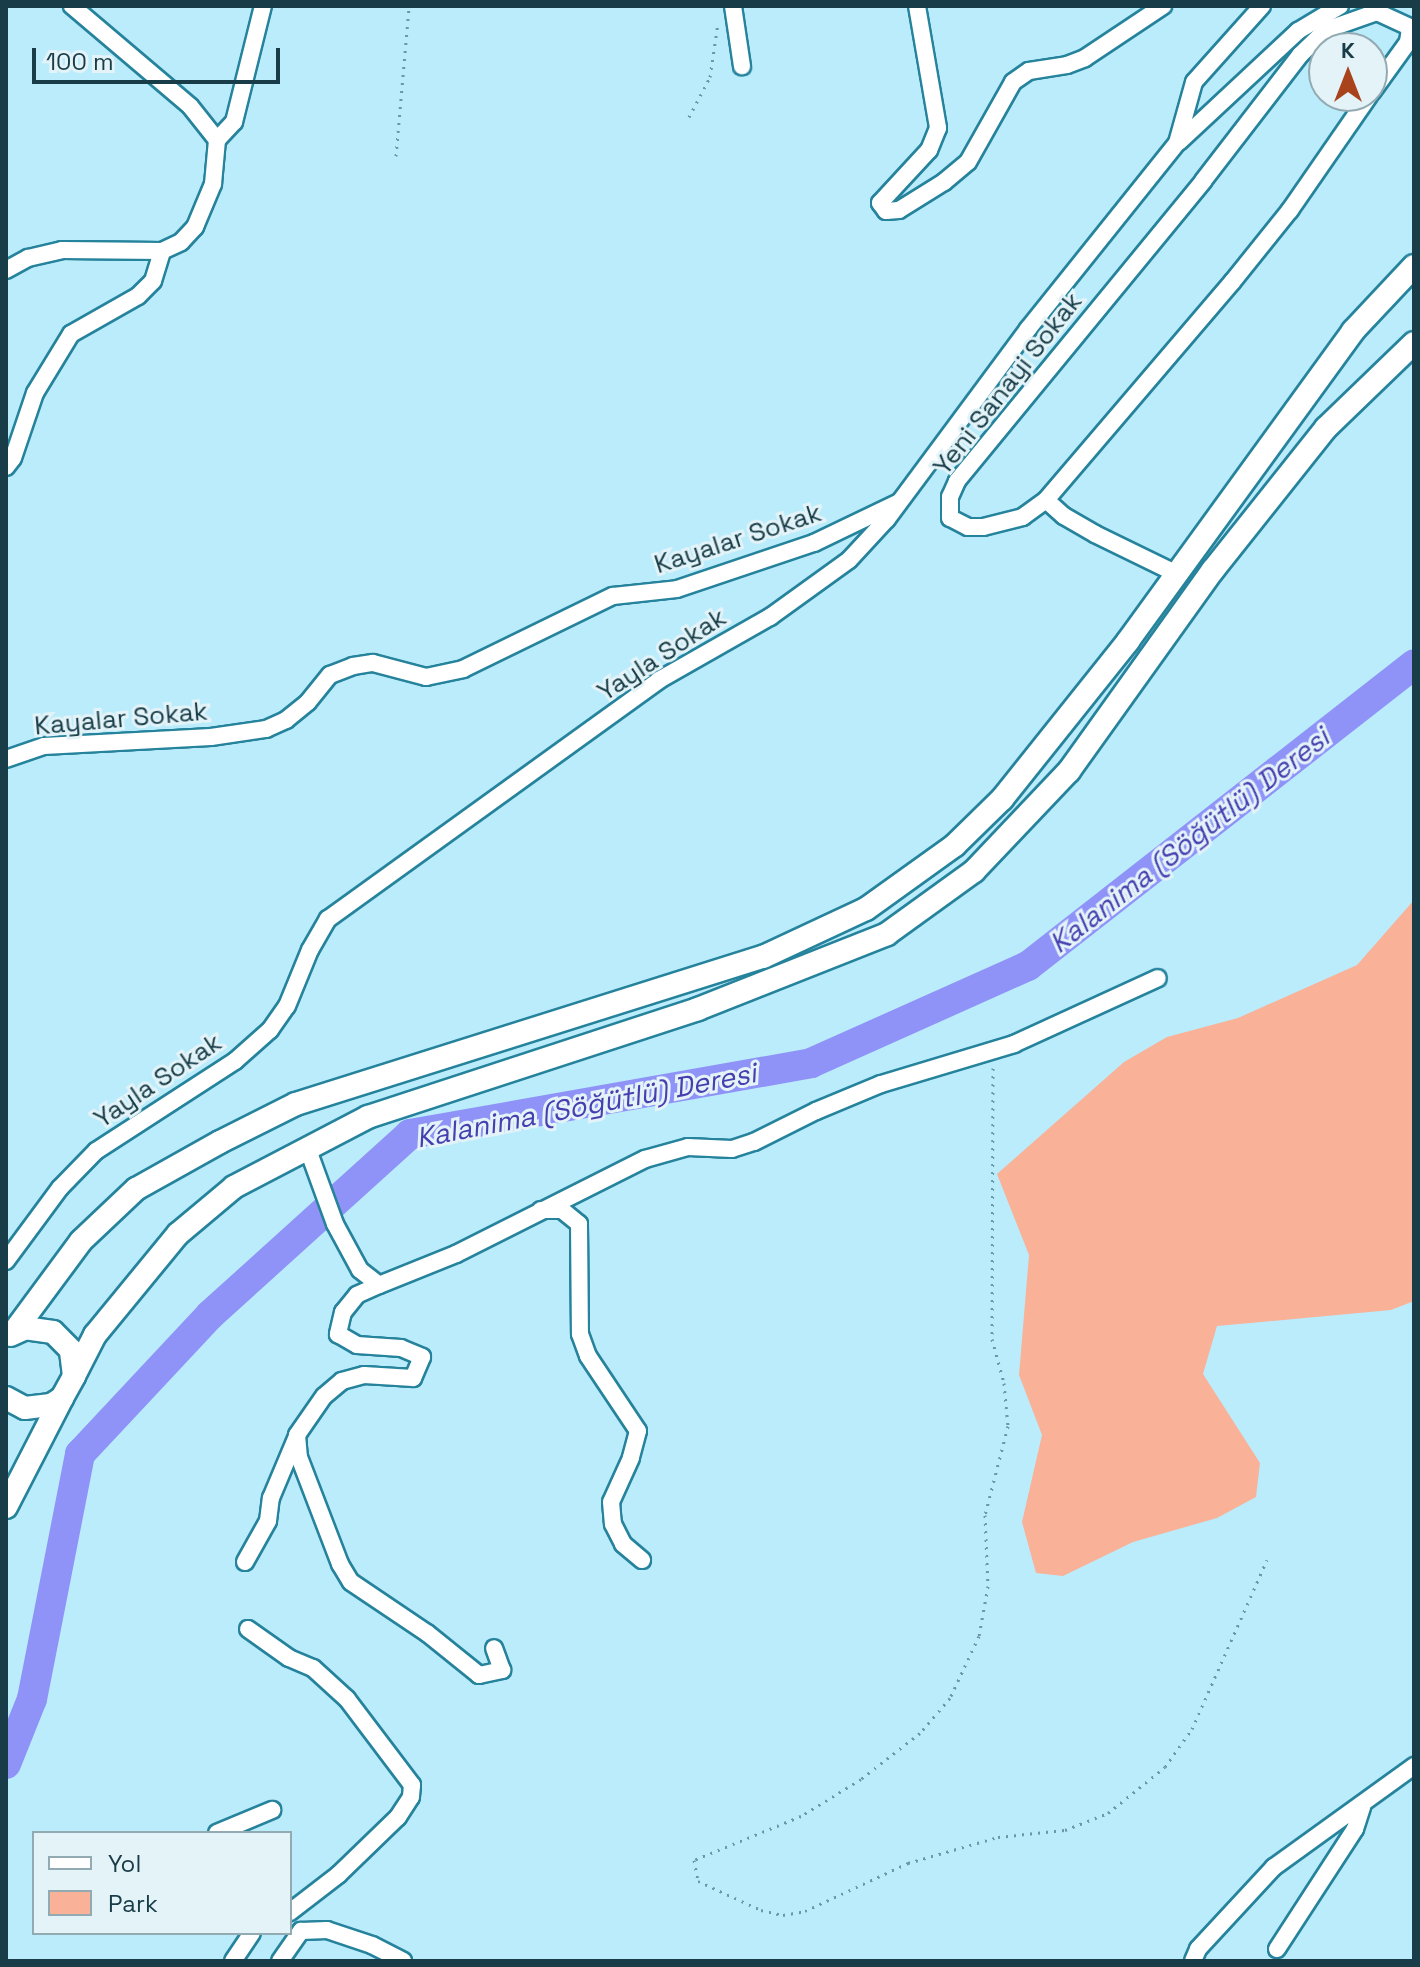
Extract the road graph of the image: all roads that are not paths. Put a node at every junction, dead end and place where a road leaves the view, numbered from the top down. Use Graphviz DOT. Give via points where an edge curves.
graph roads {
  1 [pos="72,6"];
  2 [pos="263,6"];
  3 [pos="733,6"];
  4 [pos="1163,6"];
  5 [pos="1262,6"];
  6 [pos="1340,6"];
  7 [pos="920,9"];
  8 [pos="1378,9"];
  9 [pos="1412,29"];
  10 [pos="742,66"];
  11 [pos="1388,69"];
  12 [pos="1358,112"];
  13 [pos="217,140"];
  14 [pos="1177,143"];
  15 [pos="162,251"];
  16 [pos="1414,266"];
  17 [pos="6,270"];
  18 [pos="1414,343"];
  19 [pos="6,467"];
  20 [pos="1046,500"];
  21 [pos="901,501"];
  22 [pos="1175,573"];
  23 [pos="6,759"];
  24 [pos="1158,978"];
  25 [pos="307,1147"];
  26 [pos="540,1210"];
  27 [pos="6,1261"];
  28 [pos="379,1285"];
  29 [pos="9,1335"];
  30 [pos="74,1376"];
  31 [pos="6,1398"];
  32 [pos="62,1398"];
  33 [pos="297,1435"];
  34 [pos="6,1507"];
  35 [pos="642,1560"];
  36 [pos="245,1562"];
  37 [pos="248,1629"];
  38 [pos="494,1648"];
  39 [pos="1414,1766"];
  40 [pos="1362,1807"];
  41 [pos="272,1810"];
  42 [pos="222,1831"];
  43 [pos="292,1910"];
  44 [pos="296,1928"];
  45 [pos="251,1935"];
  46 [pos="1277,1949"];
  47 [pos="233,1961"];
  48 [pos="280,1961"];
  49 [pos="403,1961"];
  50 [pos="1193,1961"];
  1 -- 13 [label="street" via="190,106"];
  2 -- 13 [label="street" via="234,122"];
  3 -- 10 [label="street"];
  4 -- 7 [label="street" via="1085,58 1029,71 1013,82 968,162 899,210 886,211 880,203 929,150 938,128"];
  5 -- 14 [label="street, Yayla Sokak" via="1194,82"];
  6 -- 14 [label="street" via="1298,31"];
  8 -- 9 [label="street"];
  8 -- 20 [label="street, Yeni Sanayi Sokak" via="1326,30 1300,55 957,481 948,508 956,523 983,527 1023,517"];
  9 -- 11 [label="street, Yeni Sanayi Sokak"];
  12 -- 20 [label="street, Yeni Sanayi Sokak" via="1233,281"];
  13 -- 15 [label="street" via="213,184 195,227"];
  14 -- 21 [label="street, Yayla Sokak" via="1028,329"];
  15 -- 17 [label="street" via="62,250"];
  15 -- 19 [label="street" via="153,281 138,296 71,334 35,393"];
  16 -- 22 [label="main road" via="1353,331"];
  18 -- 25 [label="main road" via="1326,428 1213,570 1069,771 974,871 887,934 698,1009 368,1117"];
  20 -- 22 [label="street" via="1085,528"];
  21 -- 23 [label="street, Kayalar Sokak" via="814,543 677,589 613,596 463,669 426,677 373,663 353,666 330,675 308,702 266,729 44,746"];
  21 -- 27 [label="street, Yayla Sokak" via="849,560 815,586 659,680 328,919 270,1030 235,1061 96,1151 60,1188"];
  22 -- 29 [label="main road" via="1128,641 1002,799 955,845 866,909 763,957 296,1104 136,1189 81,1241"];
  24 -- 26 [label="street" via="993,1052 881,1084 754,1142 732,1149 688,1147 645,1159"];
  25 -- 28 [label="street" via="335,1224 360,1270"];
  25 -- 30 [label="main road" via="234,1187 178,1234 95,1335"];
  26 -- 28 [label="street" via="456,1254"];
  26 -- 35 [label="street" via="562,1210 579,1224 580,1334 588,1356 638,1431 611,1502 613,1524 623,1544"];
  28 -- 33 [label="street" via="357,1295 343,1312 338,1334 357,1345 401,1348 422,1357 413,1378 364,1375 342,1381 324,1396"];
  29 -- 30 [label="main road" via="26,1328 53,1332 71,1350"];
  30 -- 32 [label="main road"];
  31 -- 32 [label="main road" via="38,1409"];
  32 -- 34 [label="main road"];
  33 -- 36 [label="street" via="271,1498 268,1521"];
  33 -- 38 [label="street" via="299,1457 351,1582 479,1675 502,1670"];
  37 -- 43 [label="street" via="313,1668 347,1699 412,1785 406,1807 390,1825"];
  39 -- 40 [label="street"];
  40 -- 46 [label="street" via="1355,1829"];
  40 -- 50 [label="street" via="1274,1867 1198,1949"];
  41 -- 42 [label="street"];
  44 -- 48 [label="street"];
  44 -- 49 [label="street" via="327,1930"];
  45 -- 47 [label="street"];
}
